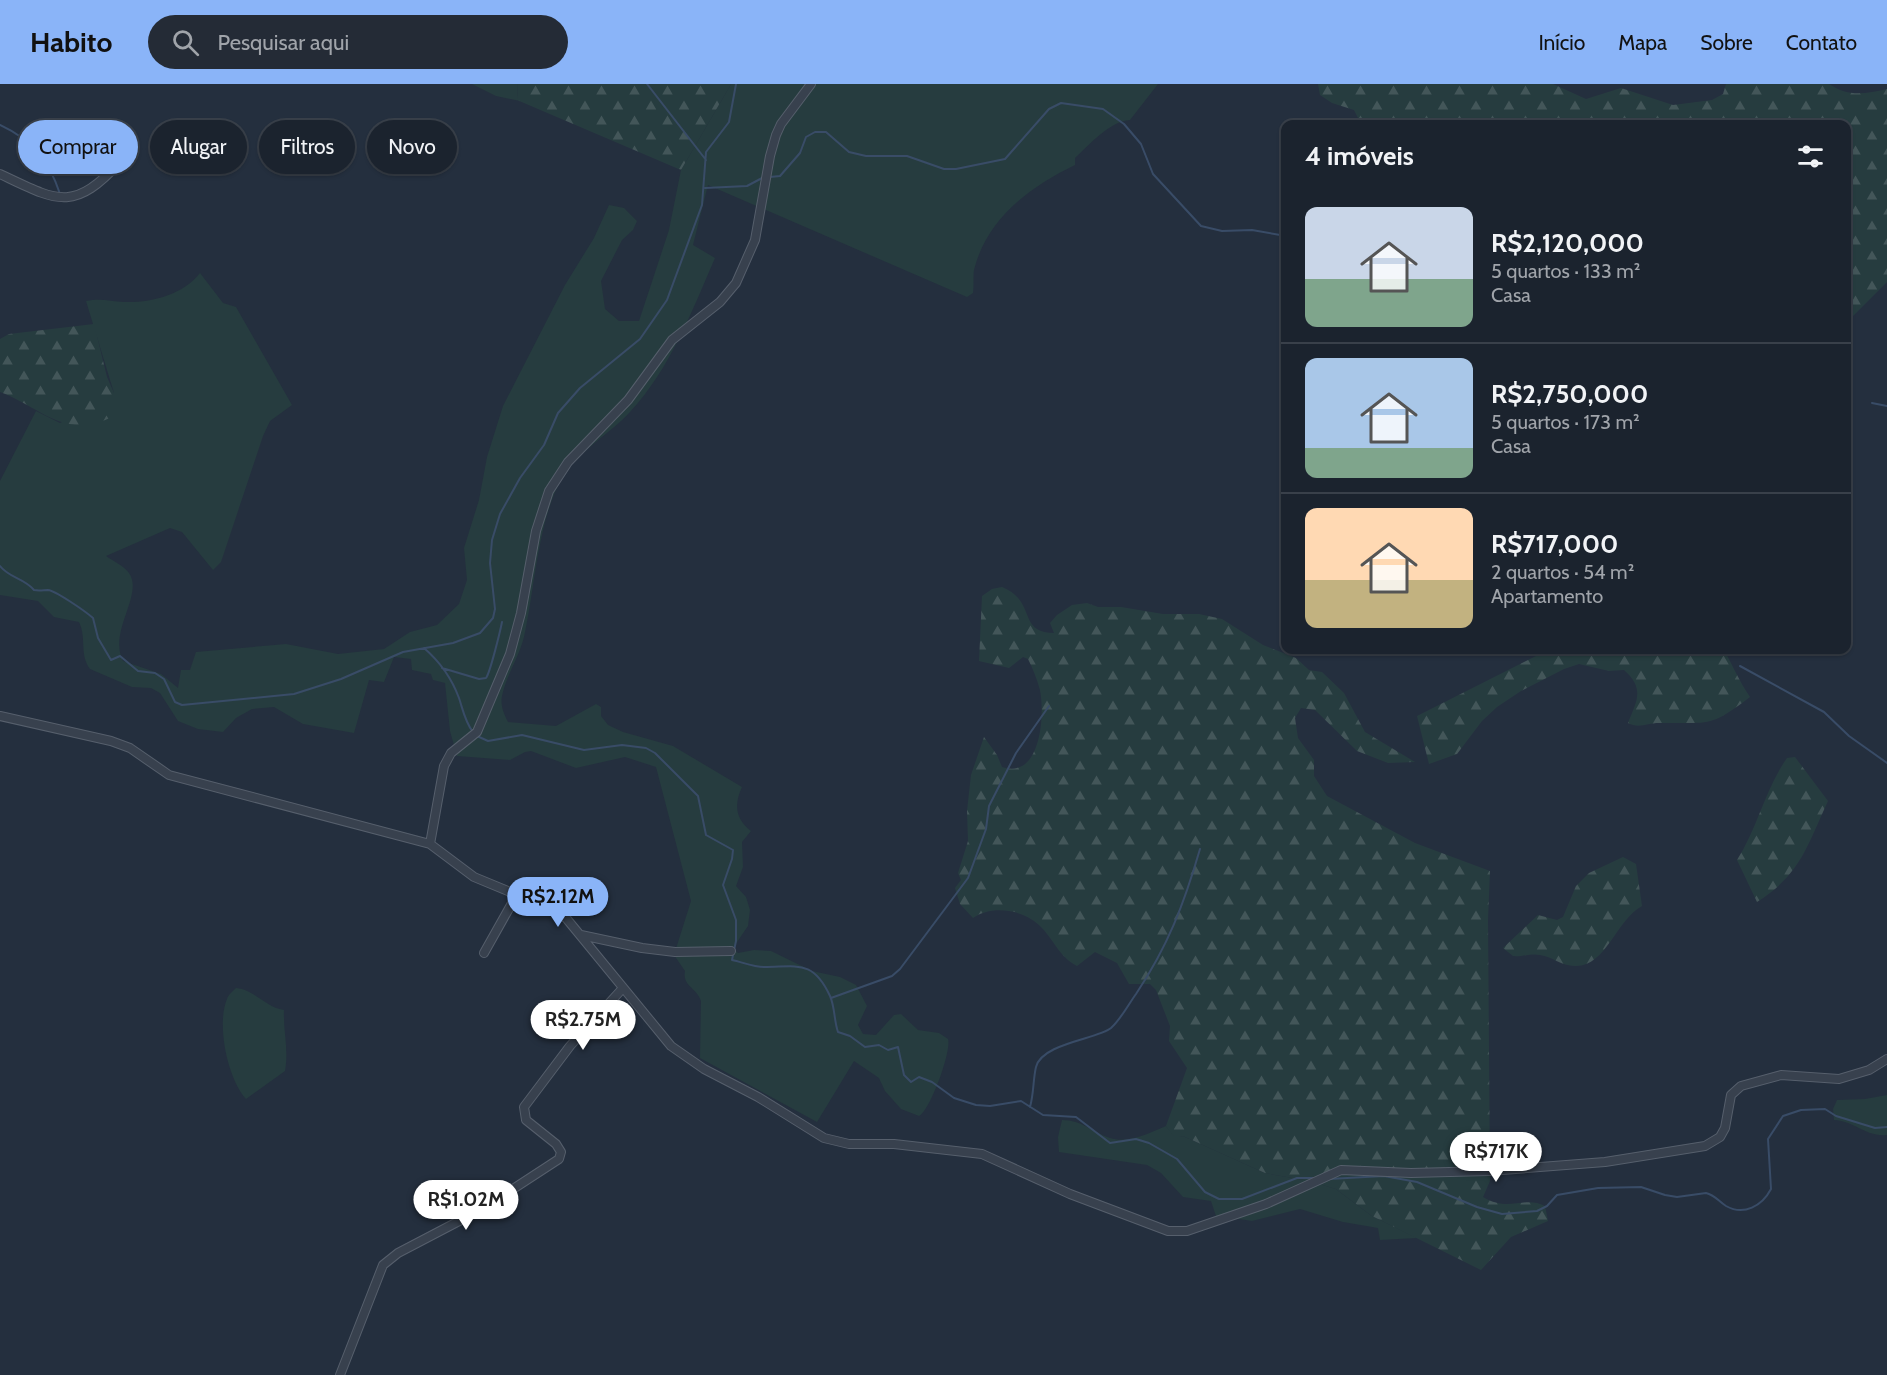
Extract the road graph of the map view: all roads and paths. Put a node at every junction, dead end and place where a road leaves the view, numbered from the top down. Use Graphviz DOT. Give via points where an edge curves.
graph roads {
  1 [pos="811,84"];
  2 [pos="0,174"];
  3 [pos="108,174"];
  4 [pos="0,716"];
  5 [pos="430,844"];
  6 [pos="516,896"];
  7 [pos="581,935"];
  8 [pos="731,951"];
  9 [pos="484,953"];
  10 [pos="623,988"];
  11 [pos="1887,1059"];
  12 [pos="340,1375"];
  1 -- 5 [label="street" via="781,124 772,144 755,240 736,283 720,302 672,340 628,400 584,444 549,491 536,531 510,654 477,732 451,753 444,766"];
  2 -- 3 [label="street" via="42,194 67,198 94,187"];
  4 -- 5 [label="street" via="111,741 130,748 169,775"];
  5 -- 6 [label="street" via="462,870"];
  6 -- 7 [label="street" via="556,911"];
  6 -- 9 [label="street"];
  7 -- 8 [label="street" via="675,952"];
  7 -- 10 [label="street"];
  10 -- 11 [label="street" via="671,1046 824,1138 849,1144 894,1144 982,1154 1168,1232 1266,1204 1341,1170 1488,1171 1605,1162 1705,1146 1720,1137 1731,1095 1741,1086 1781,1075 1839,1079 1869,1070"];
  10 -- 12 [label="street" via="570,1046 524,1107 526,1120 556,1144 561,1152 559,1159 484,1208 398,1253 383,1265"];
}
